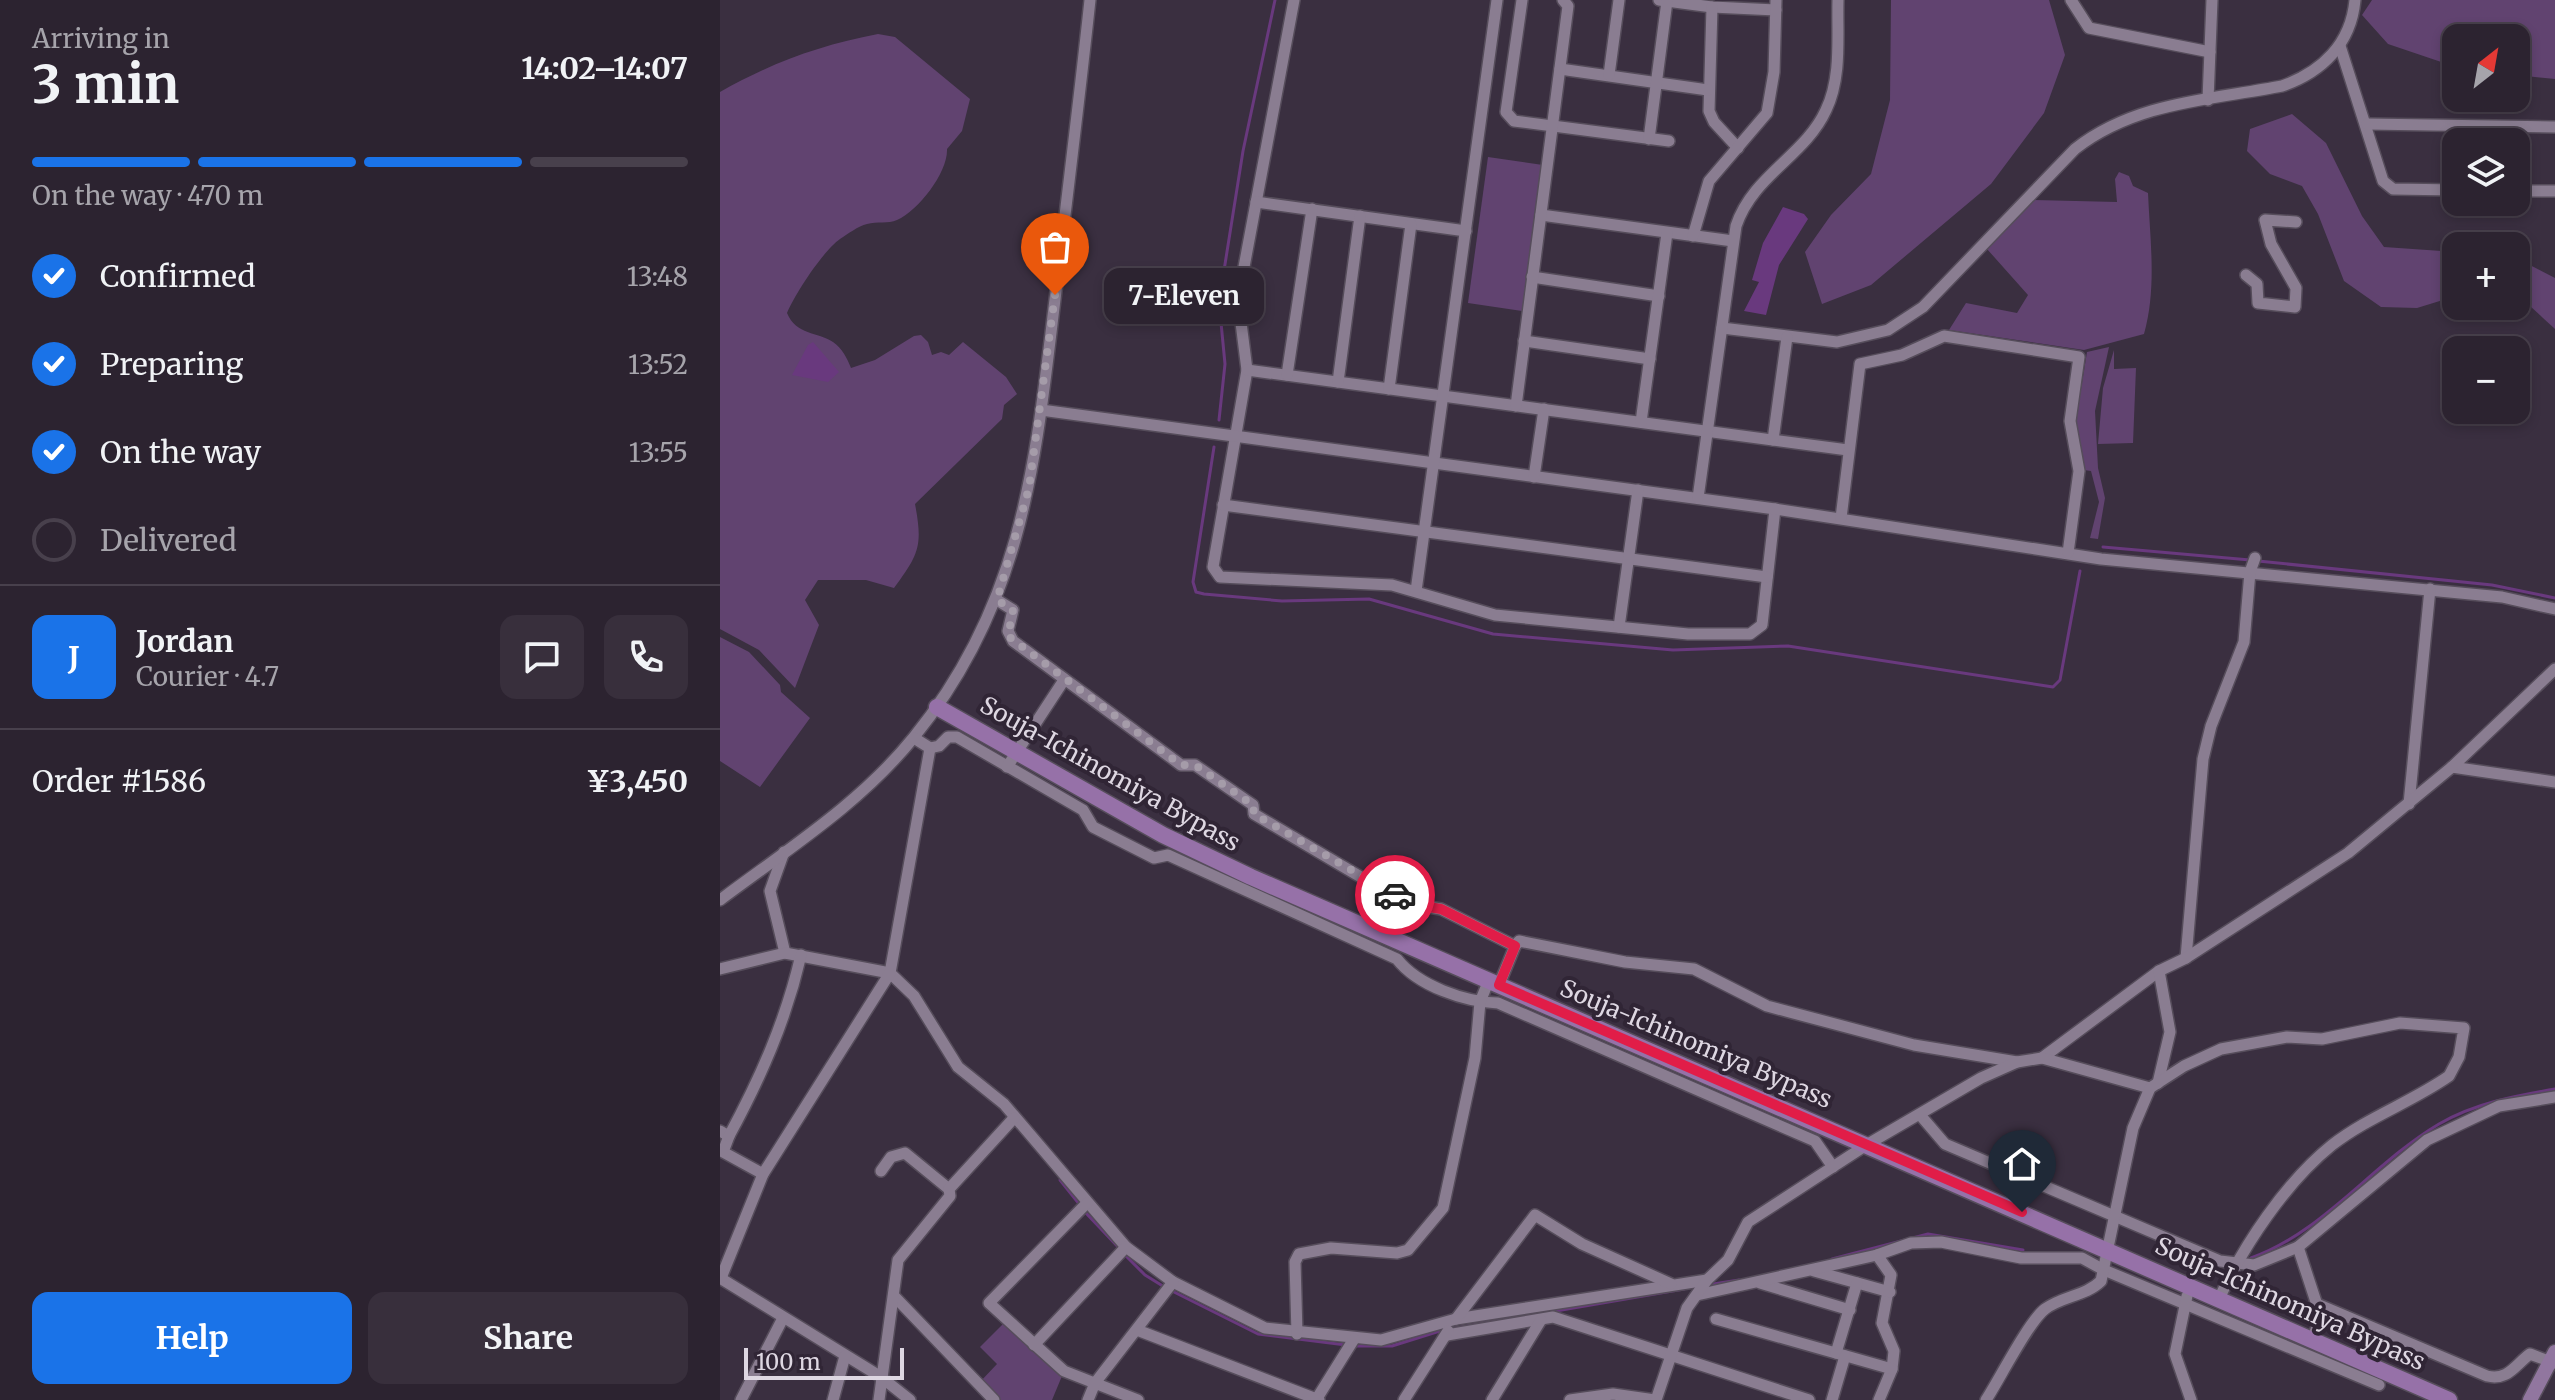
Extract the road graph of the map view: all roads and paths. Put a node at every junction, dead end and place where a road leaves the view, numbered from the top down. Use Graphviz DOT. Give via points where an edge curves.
graph roads {
  1 [pos="1090,0"];
  2 [pos="1294,0"];
  3 [pos="1497,0"];
  4 [pos="1522,0"];
  5 [pos="1563,0"];
  6 [pos="1619,0"];
  7 [pos="1659,0"];
  8 [pos="1838,0"];
  9 [pos="2071,0"];
  10 [pos="2212,0"];
  11 [pos="2355,0"];
  12 [pos="1673,1"];
  13 [pos="1776,5"];
  14 [pos="1712,7"];
  15 [pos="2340,46"];
  16 [pos="2210,52"];
  17 [pos="1560,69"];
  18 [pos="1609,75"];
  19 [pos="1656,82"];
  20 [pos="1708,90"];
  21 [pos="2208,100"];
  22 [pos="2367,124"];
  23 [pos="1553,125"];
  24 [pos="2555,127"];
  25 [pos="1649,139"];
  26 [pos="1669,141"];
  27 [pos="1738,148"];
  28 [pos="2442,190"];
  29 [pos="2530,191"];
  30 [pos="2555,191"];
  31 [pos="1256,202"];
  32 [pos="1312,209"];
  33 [pos="1541,215"];
  34 [pos="1360,216"];
  35 [pos="2296,222"];
  36 [pos="1411,224"];
  37 [pos="1466,231"];
  38 [pos="1667,233"];
  39 [pos="1693,236"];
  40 [pos="1733,241"];
  41 [pos="2246,275"];
  42 [pos="1532,277"];
  43 [pos="1659,296"];
  44 [pos="1722,328"];
  45 [pos="1787,337"];
  46 [pos="1524,341"];
  47 [pos="1650,359"];
  48 [pos="1247,370"];
  49 [pos="1287,375"];
  50 [pos="1338,382"];
  51 [pos="1389,389"];
  52 [pos="1444,396"];
  53 [pos="1516,406"];
  54 [pos="1544,409"];
  55 [pos="1041,410"];
  56 [pos="1641,422"];
  57 [pos="1707,431"];
  58 [pos="1234,437"];
  59 [pos="1773,440"];
  60 [pos="1848,450"];
  61 [pos="1434,464"];
  62 [pos="1534,477"];
  63 [pos="1638,490"];
  64 [pos="1698,498"];
  65 [pos="1223,505"];
  66 [pos="1775,509"];
  67 [pos="1841,518"];
  68 [pos="1426,532"];
  69 [pos="2068,553"];
  70 [pos="1628,558"];
  71 [pos="2252,564"];
  72 [pos="1767,577"];
  73 [pos="2430,589"];
  74 [pos="1416,591"];
  75 [pos="997,600"];
  76 [pos="2555,609"];
  77 [pos="1619,627"];
  78 [pos="2555,669"];
  79 [pos="1064,680"];
  80 [pos="937,707"];
  81 [pos="914,738"];
  82 [pos="930,748"];
  83 [pos="1017,752"];
  84 [pos="1007,767"];
  85 [pos="2452,767"];
  86 [pos="2555,782"];
  87 [pos="2409,804"];
  88 [pos="784,852"];
  89 [pos="720,900"];
  90 [pos="1515,946"];
  91 [pos="785,953"];
  92 [pos="800,958"];
  93 [pos="2186,958"];
  94 [pos="720,969"];
  95 [pos="2159,971"];
  96 [pos="890,973"];
  97 [pos="1494,983"];
  98 [pos="1480,1002"];
  99 [pos="2042,1058"];
  100 [pos="2017,1062"];
  101 [pos="2154,1086"];
  102 [pos="2555,1097"];
  103 [pos="1921,1116"];
  104 [pos="1014,1118"];
  105 [pos="724,1134"];
  106 [pos="1868,1144"];
  107 [pos="1833,1167"];
  108 [pos="881,1171"];
  109 [pos="763,1174"];
  110 [pos="949,1189"];
  111 [pos="1083,1207"];
  112 [pos="2114,1213"];
  113 [pos="2298,1247"];
  114 [pos="2108,1249"];
  115 [pos="1124,1250"];
  116 [pos="1877,1255"];
  117 [pos="2237,1264"];
  118 [pos="1813,1270"];
  119 [pos="2104,1270"];
  120 [pos="721,1278"];
  121 [pos="1759,1283"];
  122 [pos="1857,1283"];
  123 [pos="1672,1284"];
  124 [pos="1170,1287"];
  125 [pos="1702,1287"];
  126 [pos="2191,1287"];
  127 [pos="1890,1292"];
  128 [pos="895,1297"];
  129 [pos="2219,1299"];
  130 [pos="2184,1303"];
  131 [pos="2317,1304"];
  132 [pos="1850,1310"];
  133 [pos="783,1318"];
  134 [pos="1716,1319"];
  135 [pos="1541,1320"];
  136 [pos="1450,1327"];
  137 [pos="1137,1330"];
  138 [pos="1297,1334"];
  139 [pos="2312,1340"];
  140 [pos="1351,1344"];
  141 [pos="1034,1345"];
  142 [pos="1840,1354"];
  143 [pos="845,1356"];
  144 [pos="1671,1356"];
  145 [pos="2553,1359"];
  146 [pos="1892,1369"];
  147 [pos="881,1377"];
  148 [pos="2380,1378"];
  149 [pos="1095,1383"];
  150 [pos="1589,1398"];
  151 [pos="741,1400"];
  152 [pos="833,1400"];
  153 [pos="879,1400"];
  154 [pos="910,1400"];
  155 [pos="994,1400"];
  156 [pos="1088,1400"];
  157 [pos="1138,1400"];
  158 [pos="1317,1400"];
  159 [pos="1404,1400"];
  160 [pos="1492,1400"];
  161 [pos="1570,1400"];
  162 [pos="1656,1400"];
  163 [pos="1809,1400"];
  164 [pos="1832,1400"];
  165 [pos="1879,1400"];
  166 [pos="1986,1400"];
  167 [pos="2191,1400"];
  168 [pos="2384,1400"];
  169 [pos="2449,1400"];
  170 [pos="2530,1400"];
  1 -- 55 [label="street"];
  2 -- 31 [label="street"];
  3 -- 37 [label="street"];
  4 -- 23 [label="street" via="1506,112 1514,121"];
  5 -- 17 [label="street" via="1568,6"];
  6 -- 18 [label="street"];
  7 -- 12 [label="street"];
  8 -- 40 [label="street" via="1836,71 1827,110 1752,193"];
  9 -- 16 [label="street" via="2089,28"];
  10 -- 16 [label="street"];
  11 -- 15 [label="street"];
  12 -- 14 [label="street"];
  12 -- 19 [label="street"];
  13 -- 14 [label="street"];
  13 -- 27 [label="street" via="1771,98 1758,127"];
  14 -- 20 [label="street"];
  15 -- 21 [label="street" via="2306,78"];
  15 -- 22 [label="street"];
  16 -- 21 [label="street"];
  17 -- 18 [label="street"];
  17 -- 23 [label="street"];
  18 -- 19 [label="street"];
  19 -- 20 [label="street"];
  19 -- 25 [label="street"];
  20 -- 27 [label="street" via="1714,122"];
  21 -- 45 [label="street" via="2131,114 2094,134 1908,319 1866,338 1837,342"];
  22 -- 24 [label="street"];
  22 -- 28 [label="street" via="2383,181 2393,189"];
  23 -- 25 [label="street"];
  23 -- 33 [label="street"];
  25 -- 26 [label="street"];
  27 -- 39 [label="street" via="1709,181"];
  29 -- 30 [label="street"];
  31 -- 32 [label="street"];
  31 -- 48 [label="street" via="1238,299"];
  32 -- 34 [label="street"];
  32 -- 49 [label="street"];
  33 -- 38 [label="street"];
  33 -- 42 [label="street"];
  34 -- 36 [label="street"];
  34 -- 50 [label="street"];
  35 -- 41 [label="street" via="2265,220 2271,244 2296,288 2295,307 2258,303 2257,284"];
  36 -- 37 [label="street"];
  36 -- 51 [label="street"];
  37 -- 52 [label="street"];
  38 -- 39 [label="street"];
  38 -- 43 [label="street"];
  39 -- 40 [label="street"];
  40 -- 44 [label="street"];
  42 -- 43 [label="street"];
  42 -- 46 [label="street"];
  43 -- 47 [label="street"];
  44 -- 45 [label="street"];
  44 -- 57 [label="street"];
  45 -- 59 [label="street"];
  46 -- 47 [label="street"];
  46 -- 53 [label="street"];
  47 -- 56 [label="street"];
  48 -- 49 [label="street"];
  48 -- 58 [label="street"];
  49 -- 50 [label="street"];
  50 -- 51 [label="street"];
  51 -- 52 [label="street"];
  52 -- 53 [label="street"];
  52 -- 61 [label="street"];
  53 -- 54 [label="street"];
  54 -- 56 [label="street"];
  54 -- 62 [label="street"];
  55 -- 58 [label="street"];
  55 -- 75 [label="street" via="1021,526"];
  56 -- 57 [label="street"];
  57 -- 59 [label="street"];
  57 -- 64 [label="street"];
  58 -- 61 [label="street"];
  58 -- 65 [label="street"];
  59 -- 60 [label="street"];
  60 -- 67 [label="street"];
  60 -- 69 [label="street" via="1860,364 1902,355 1944,336 2079,357 2070,421 2079,471"];
  61 -- 62 [label="street"];
  61 -- 68 [label="street"];
  62 -- 63 [label="street"];
  63 -- 64 [label="street"];
  63 -- 70 [label="street"];
  64 -- 66 [label="street"];
  65 -- 68 [label="street"];
  65 -- 74 [label="street" via="1213,567 1220,577 1392,585"];
  66 -- 67 [label="street"];
  66 -- 72 [label="street"];
  67 -- 69 [label="street"];
  68 -- 70 [label="street"];
  68 -- 74 [label="street"];
  69 -- 71 [label="street"];
  70 -- 72 [label="street"];
  70 -- 77 [label="street"];
  71 -- 73 [label="street"];
  71 -- 93 [label="street" via="2244,642 2203,759"];
  72 -- 77 [label="street" via="1762,625 1750,634"];
  73 -- 76 [label="street"];
  73 -- 87 [label="street"];
  74 -- 77 [label="street" via="1495,615"];
  75 -- 79 [label="street" via="1013,610 1008,636"];
  75 -- 80 [label="street"];
  78 -- 85 [label="street"];
  79 -- 83 [label="street"];
  79 -- 90 [label="street" via="1181,765 1195,765 1253,805 1254,814 1328,859 1416,905 1441,909"];
  80 -- 81 [label="street"];
  80 -- 83 [label="highway, Souja-Ichinomiya Bypass"];
  81 -- 82 [label="street"];
  81 -- 88 [label="street" via="859,794"];
  82 -- 84 [label="street" via="957,737"];
  82 -- 96 [label="street"];
  83 -- 84 [label="street"];
  83 -- 97 [label="highway, Souja-Ichinomiya Bypass" via="1163,835"];
  84 -- 98 [label="street" via="1083,810 1093,827 1154,858 1168,855"];
  85 -- 86 [label="street"];
  85 -- 87 [label="street"];
  87 -- 93 [label="street" via="2305,883"];
  88 -- 89 [label="street"];
  88 -- 91 [label="street" via="770,891"];
  90 -- 97 [label="street"];
  90 -- 100 [label="street" via="1519,941 1694,969 1767,1006 1914,1045"];
  91 -- 92 [label="street"];
  91 -- 94 [label="street"];
  92 -- 96 [label="street"];
  92 -- 105 [label="street" via="774,1047"];
  93 -- 95 [label="street"];
  95 -- 99 [label="street"];
  95 -- 101 [label="street" via="2170,1032"];
  96 -- 104 [label="street" via="914,996 958,1067"];
  96 -- 109 [label="street"];
  97 -- 98 [label="street"];
  97 -- 106 [label="highway, Souja-Ichinomiya Bypass"];
  98 -- 107 [label="street" via="1498,1003 1815,1141"];
  98 -- 138 [label="street" via="1475,1058 1443,1208 1408,1250 1331,1248 1299,1254"];
  99 -- 100 [label="street"];
  99 -- 101 [label="street"];
  100 -- 103 [label="street"];
  101 -- 112 [label="street" via="2133,1128"];
  101 -- 117 [label="street" via="2221,1049 2287,1037 2322,1039 2400,1023 2464,1028 2449,1076 2332,1145 2284,1190"];
  102 -- 113 [label="street" via="2499,1106 2427,1140"];
  103 -- 106 [label="street"];
  103 -- 112 [label="street" via="1945,1144"];
  104 -- 110 [label="street"];
  104 -- 111 [label="street"];
  105 -- 109 [label="street" via="723,1152"];
  106 -- 107 [label="street"];
  106 -- 114 [label="highway, Souja-Ichinomiya Bypass"];
  107 -- 125 [label="street" via="1748,1222 1728,1260"];
  108 -- 110 [label="street" via="891,1157 905,1153"];
  109 -- 120 [label="street"];
  110 -- 128 [label="street" via="946,1202 898,1260"];
  111 -- 115 [label="street"];
  111 -- 141 [label="street" via="989,1303"];
  112 -- 114 [label="street"];
  112 -- 117 [label="street"];
  113 -- 117 [label="street" via="2254,1265"];
  113 -- 131 [label="street"];
  114 -- 119 [label="street"];
  114 -- 126 [label="highway, Souja-Ichinomiya Bypass"];
  115 -- 124 [label="street"];
  115 -- 141 [label="street"];
  116 -- 118 [label="street"];
  116 -- 119 [label="street" via="1911,1243 1941,1242 2021,1258 2082,1258"];
  116 -- 127 [label="street" via="1891,1275"];
  117 -- 129 [label="street"];
  118 -- 121 [label="street"];
  118 -- 122 [label="street"];
  119 -- 130 [label="street"];
  119 -- 166 [label="street" via="2093,1289 2042,1311"];
  120 -- 133 [label="street"];
  121 -- 125 [label="street"];
  121 -- 132 [label="street"];
  122 -- 127 [label="street"];
  122 -- 132 [label="street"];
  123 -- 125 [label="street"];
  123 -- 136 [label="street"];
  123 -- 136 [label="street" via="1582,1244 1535,1215"];
  124 -- 137 [label="street"];
  124 -- 138 [label="street" via="1254,1324"];
  125 -- 144 [label="street" via="1687,1308"];
  126 -- 129 [label="highway, Souja-Ichinomiya Bypass"];
  126 -- 130 [label="street"];
  127 -- 146 [label="street" via="1882,1323 1894,1351"];
  128 -- 147 [label="street"];
  128 -- 155 [label="street"];
  129 -- 139 [label="highway, Souja-Ichinomiya Bypass"];
  130 -- 148 [label="street"];
  130 -- 167 [label="street" via="2175,1354"];
  131 -- 139 [label="street" via="2321,1317"];
  131 -- 145 [label="street" via="2487,1376 2512,1372 2530,1354"];
  132 -- 142 [label="street"];
  133 -- 143 [label="street"];
  133 -- 151 [label="street"];
  134 -- 142 [label="street"];
  135 -- 136 [label="street"];
  135 -- 144 [label="street" via="1553,1317"];
  135 -- 160 [label="street"];
  136 -- 140 [label="street"];
  136 -- 159 [label="street"];
  137 -- 149 [label="street"];
  137 -- 158 [label="street"];
  138 -- 140 [label="street"];
  139 -- 148 [label="highway, Souja-Ichinomiya Bypass"];
  140 -- 158 [label="street"];
  141 -- 149 [label="street" via="1064,1371"];
  142 -- 146 [label="street"];
  142 -- 164 [label="street"];
  143 -- 147 [label="street"];
  143 -- 152 [label="street"];
  144 -- 162 [label="street"];
  144 -- 163 [label="street"];
  145 -- 170 [label="main road"];
  146 -- 165 [label="street"];
  147 -- 153 [label="street"];
  147 -- 154 [label="street"];
  148 -- 168 [label="street"];
  148 -- 169 [label="highway, Souja-Ichinomiya Bypass"];
  149 -- 156 [label="street"];
  149 -- 157 [label="street"];
  150 -- 161 [label="street"];
  150 -- 162 [label="street" via="1613,1394"];
}
